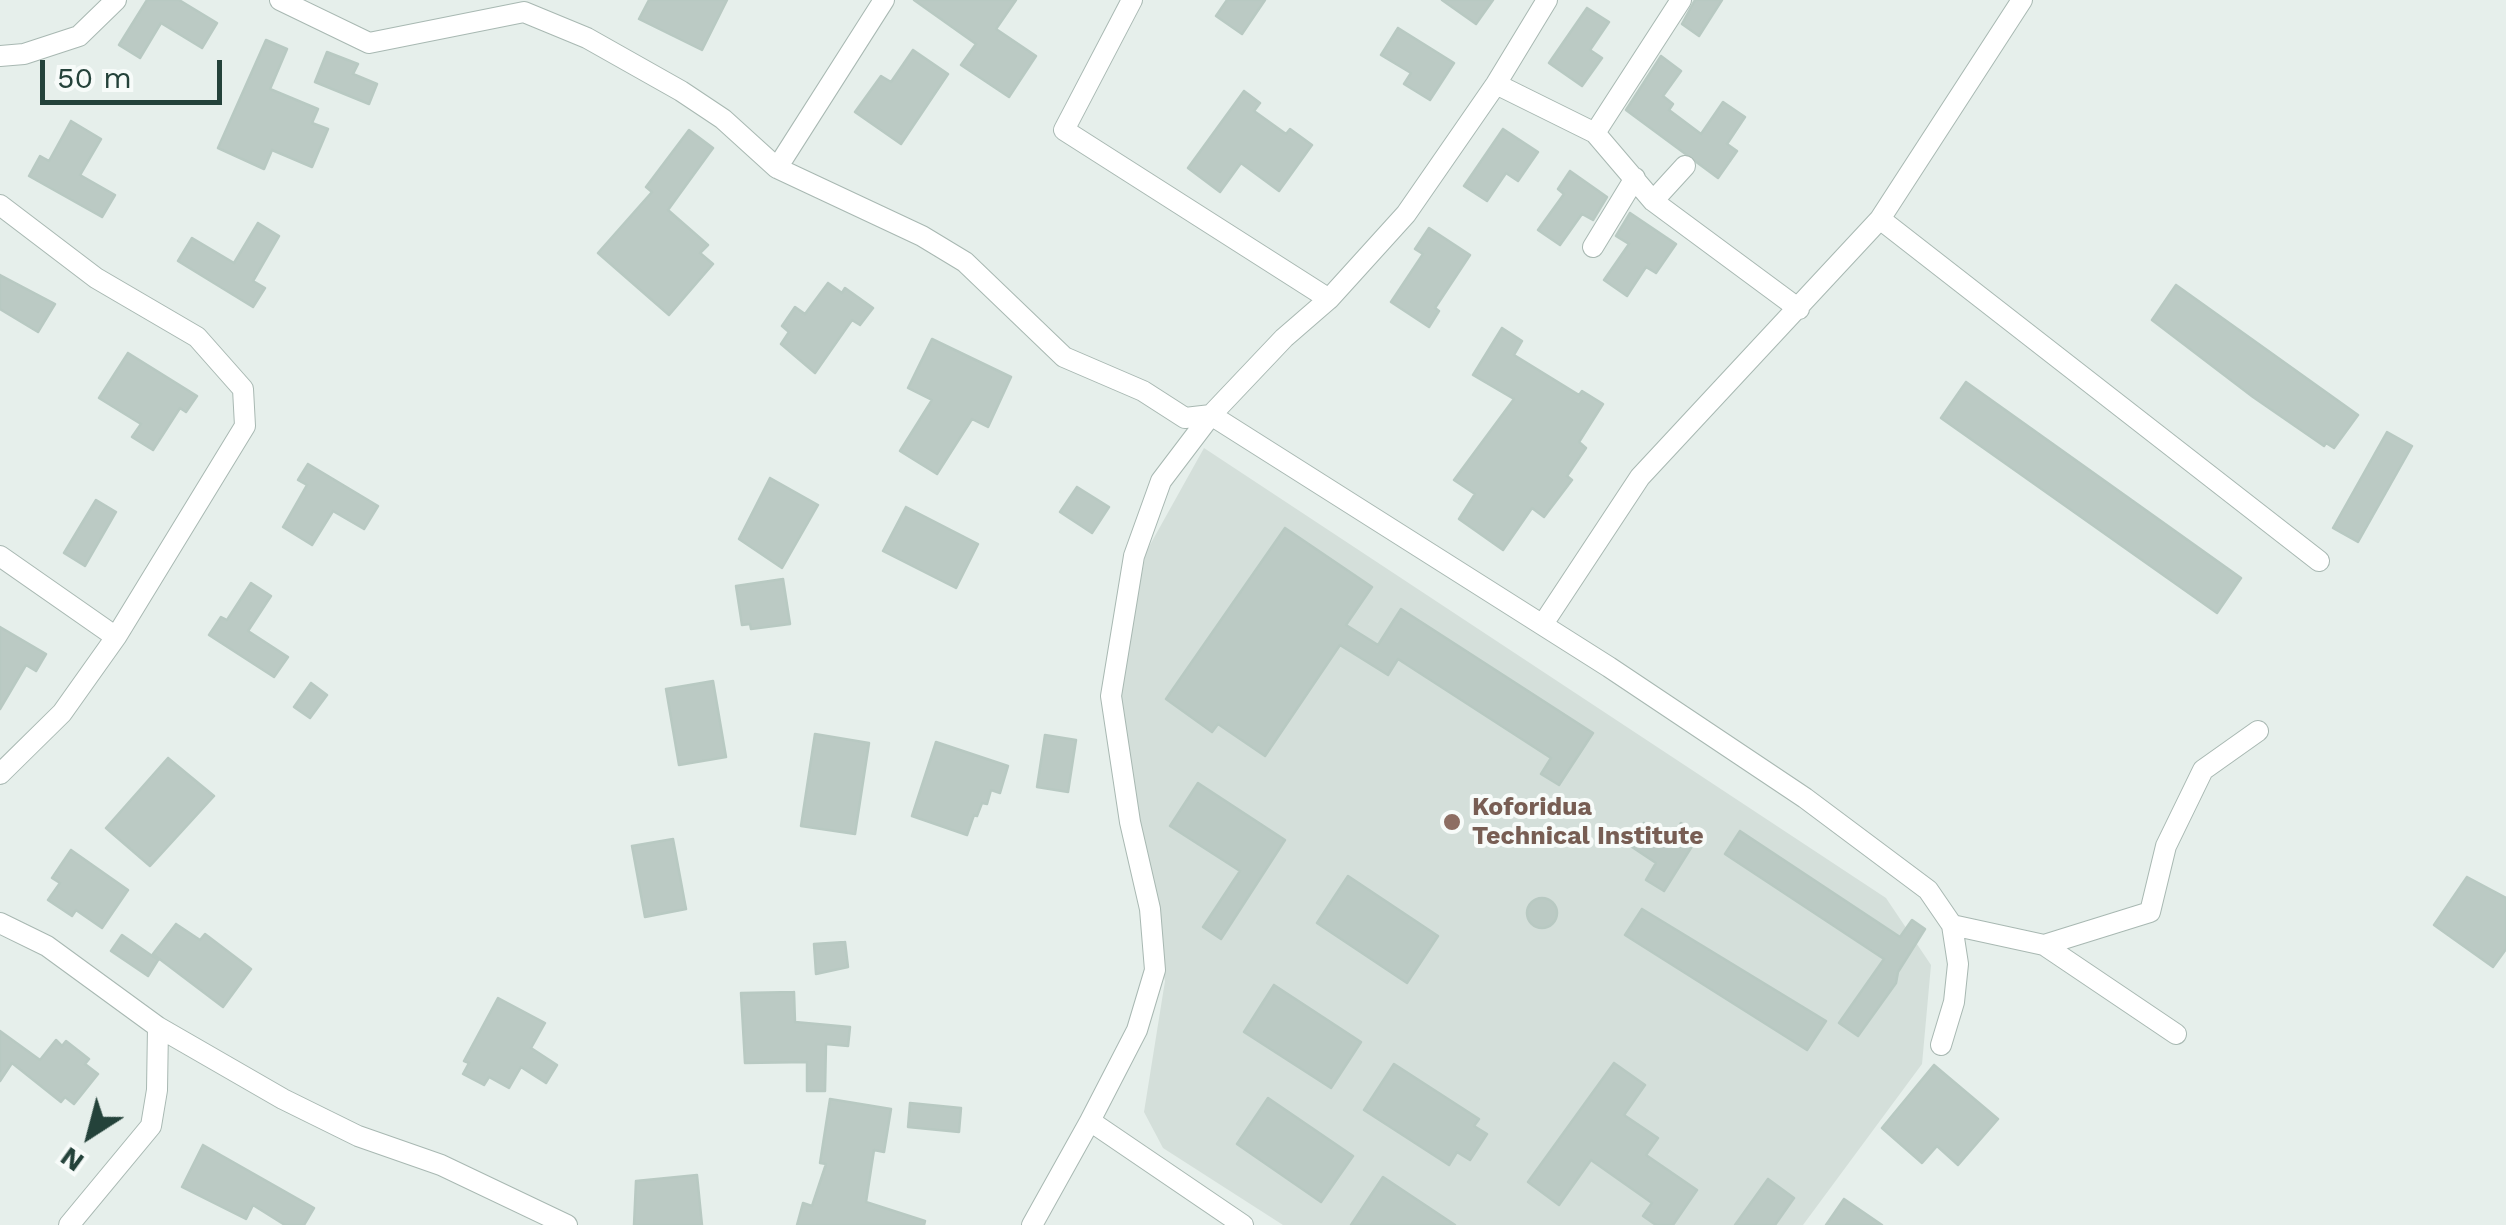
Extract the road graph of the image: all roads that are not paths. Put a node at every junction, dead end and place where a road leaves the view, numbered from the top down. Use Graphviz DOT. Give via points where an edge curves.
graph roads {
  1 [pos="116,0"];
  2 [pos="280,0"];
  3 [pos="884,0"];
  4 [pos="1132,0"];
  5 [pos="1546,0"];
  6 [pos="1682,0"];
  7 [pos="2022,0"];
  8 [pos="0,56"];
  9 [pos="1496,84"];
  10 [pos="1595,133"];
  11 [pos="1685,166"];
  12 [pos="778,168"];
  13 [pos="1635,178"];
  14 [pos="1652,201"];
  15 [pos="0,205"];
  16 [pos="1880,219"];
  17 [pos="1593,248"];
  18 [pos="1330,299"];
  19 [pos="1799,310"];
  20 [pos="1211,414"];
  21 [pos="0,556"];
  22 [pos="2319,561"];
  23 [pos="1542,624"];
  24 [pos="116,636"];
  25 [pos="2258,731"];
  26 [pos="0,774"];
  27 [pos="0,923"];
  28 [pos="1952,925"];
  29 [pos="2044,945"];
  30 [pos="158,1027"];
  31 [pos="2176,1034"];
  32 [pos="1941,1045"];
  33 [pos="1090,1121"];
  34 [pos="69,1225"];
  35 [pos="568,1225"];
  36 [pos="1032,1225"];
  37 [pos="1244,1225"];
  1 -- 8 [label="street" via="79,36"];
  2 -- 12 [label="street" via="368,43 524,12 587,38 682,92"];
  3 -- 12 [label="street"];
  4 -- 18 [label="street" via="1064,130"];
  5 -- 9 [label="street"];
  6 -- 10 [label="street"];
  7 -- 16 [label="street"];
  9 -- 10 [label="street"];
  9 -- 18 [label="street" via="1406,214"];
  10 -- 13 [label="street"];
  11 -- 14 [label="street"];
  12 -- 20 [label="street" via="964,262 1064,357 1185,418"];
  13 -- 14 [label="street"];
  13 -- 17 [label="street"];
  14 -- 19 [label="street"];
  15 -- 24 [label="street" via="96,278 198,337 243,389 245,426"];
  16 -- 19 [label="street"];
  16 -- 22 [label="street"];
  18 -- 20 [label="street"];
  19 -- 23 [label="street" via="1640,477"];
  20 -- 23 [label="street"];
  20 -- 33 [label="street" via="1161,481 1134,556 1111,696 1155,970 1137,1030"];
  21 -- 24 [label="street"];
  23 -- 28 [label="street" via="1805,798 1928,890"];
  24 -- 26 [label="street" via="62,713"];
  25 -- 29 [label="street" via="2203,770 2166,846 2150,912"];
  27 -- 30 [label="street" via="46,946"];
  28 -- 29 [label="street"];
  28 -- 32 [label="street" via="1958,964"];
  29 -- 31 [label="street"];
  30 -- 34 [label="street" via="151,1126"];
  30 -- 35 [label="street" via="328,1121"];
  33 -- 36 [label="street"];
  33 -- 37 [label="street"];
}
